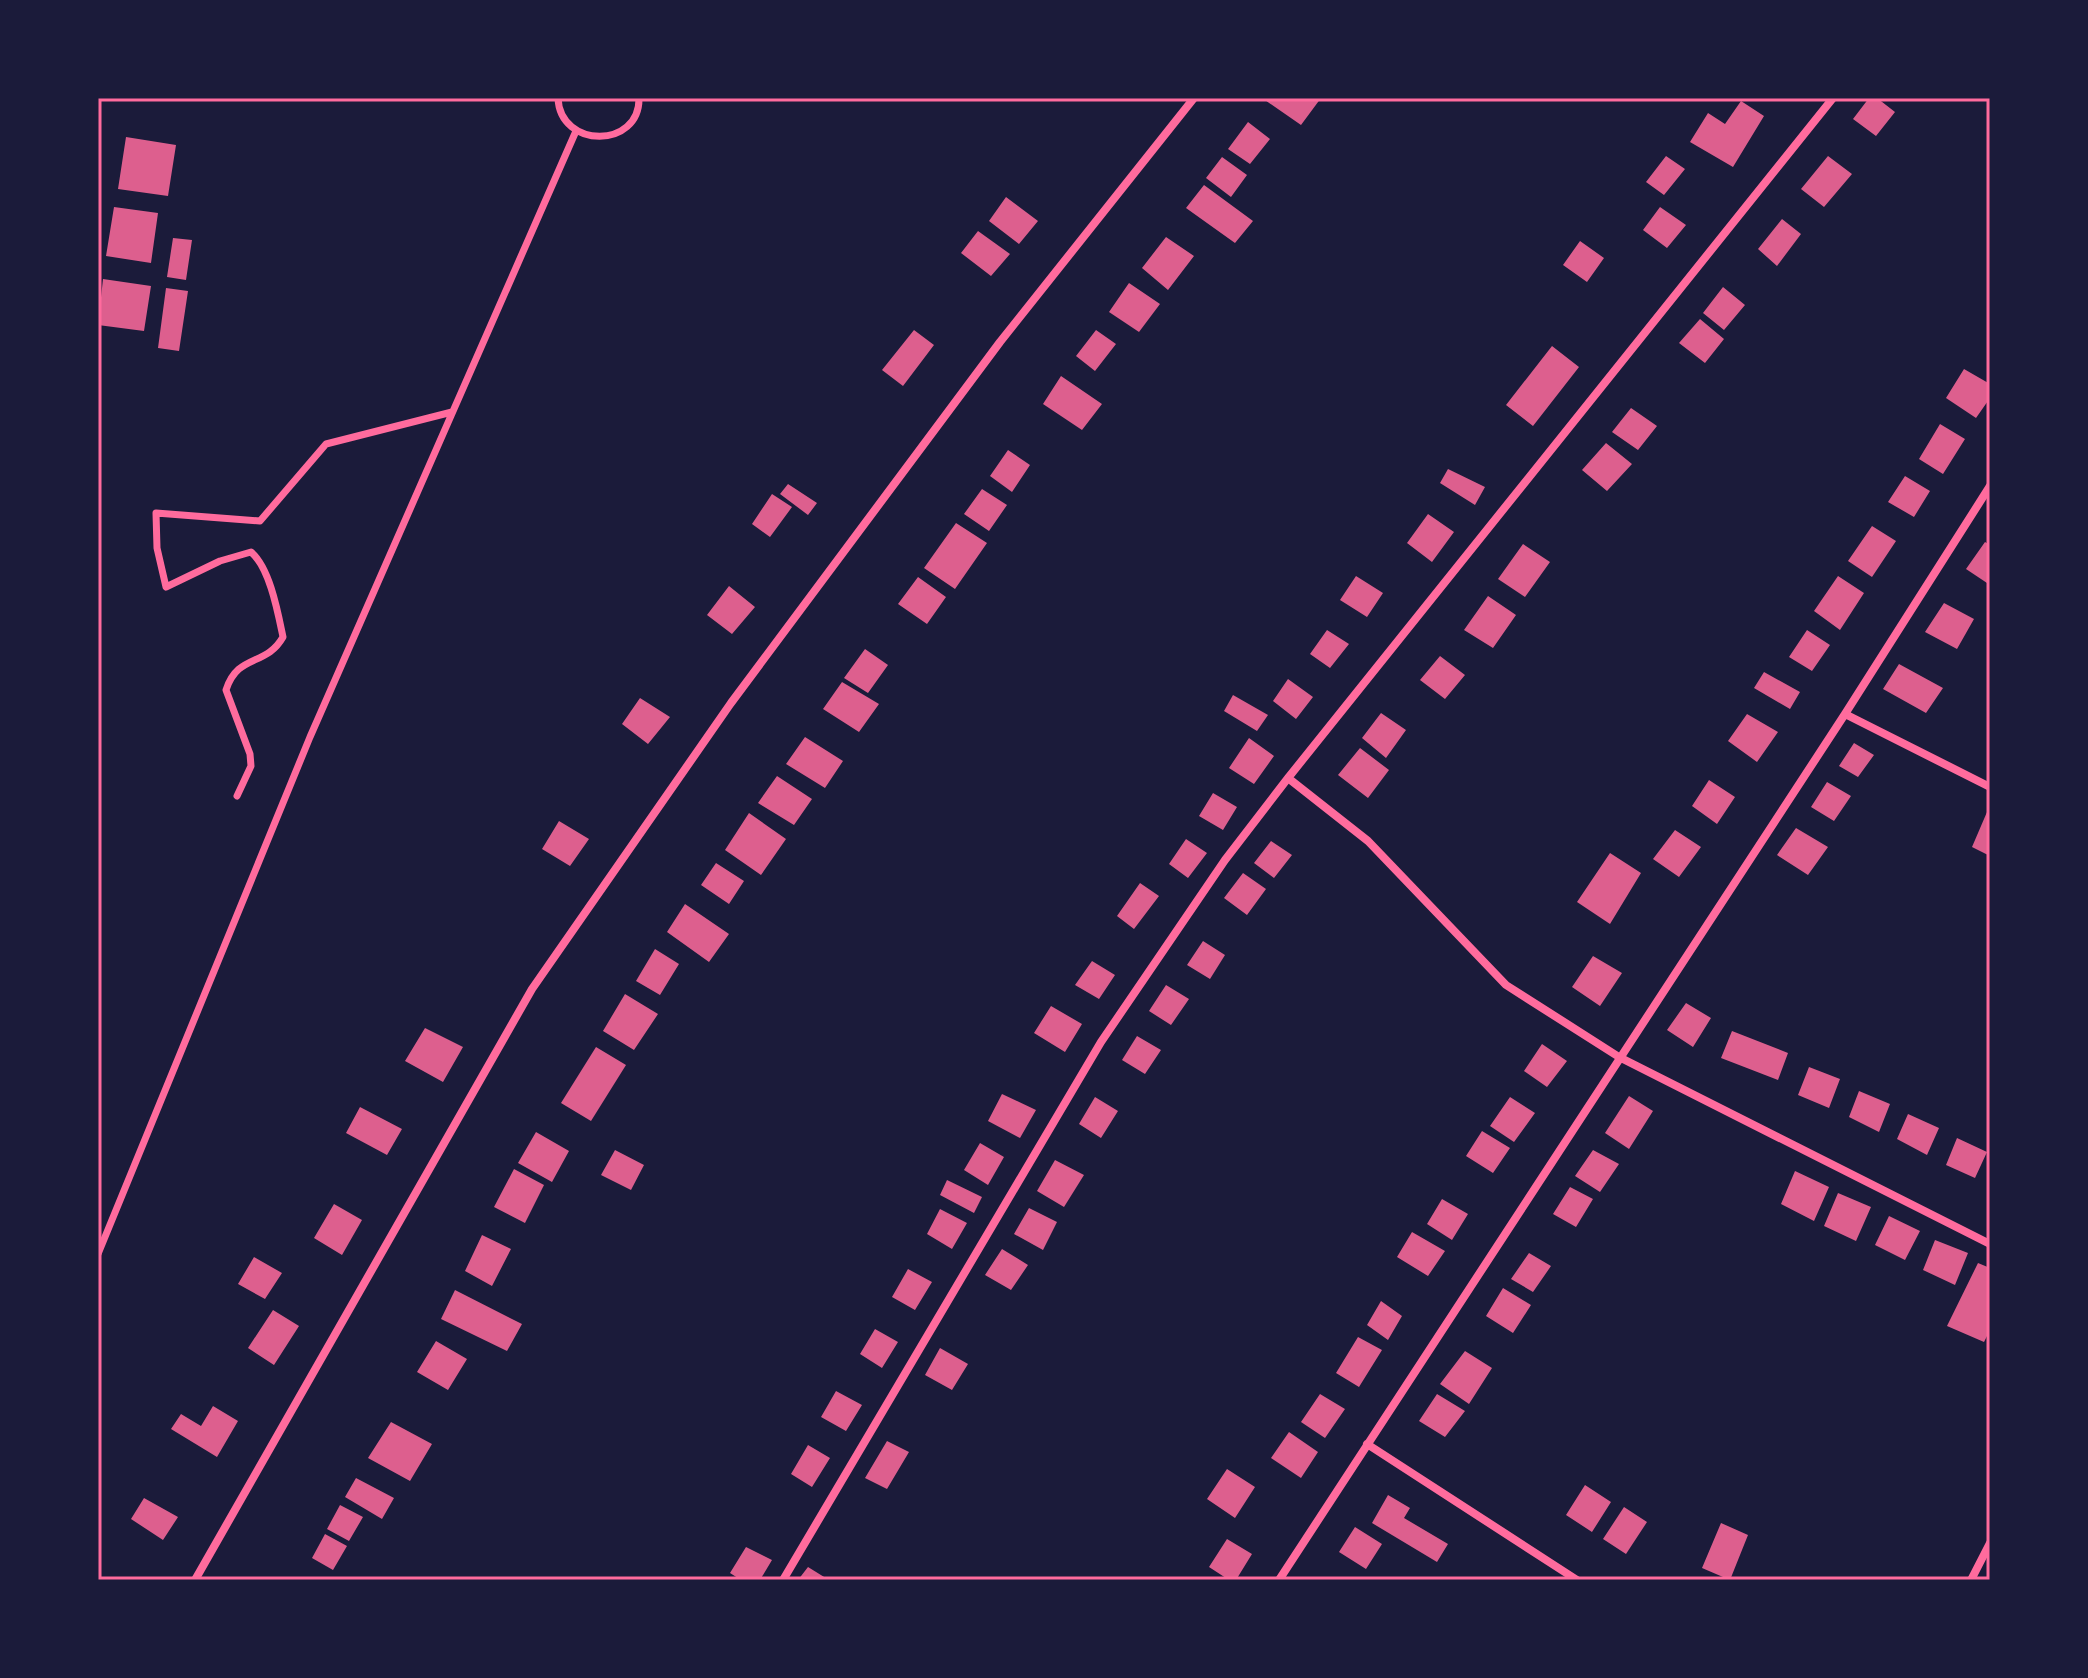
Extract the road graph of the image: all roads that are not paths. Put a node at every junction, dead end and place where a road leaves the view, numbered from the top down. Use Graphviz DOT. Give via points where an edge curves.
graph roads {
  1 [pos="558,98"];
  2 [pos="639,98"];
  3 [pos="1194,98"];
  4 [pos="1833,98"];
  5 [pos="576,131"];
  6 [pos="452,412"];
  7 [pos="1990,486"];
  8 [pos="1845,714"];
  9 [pos="1288,778"];
  10 [pos="1990,787"];
  11 [pos="237,796"];
  12 [pos="1619,1057"];
  13 [pos="1990,1244"];
  14 [pos="98,1254"];
  15 [pos="1367,1444"];
  16 [pos="1990,1543"];
  17 [pos="195,1580"];
  18 [pos="783,1580"];
  19 [pos="1279,1580"];
  20 [pos="1577,1580"];
  21 [pos="1971,1580"];
  1 -- 5 [label="street" via="564,121"];
  2 -- 5 [label="street" via="631,122 615,135 595,138"];
  3 -- 17 [label="street" via="1000,342 749,678 532,989"];
  4 -- 9 [label="street"];
  5 -- 6 [label="street"];
  6 -- 11 [label="street" via="326,444 260,521 156,513 166,587 251,552 260,559 277,606 283,637 275,651 238,667 226,690 250,754 251,766"];
  6 -- 14 [label="street" via="310,737"];
  7 -- 8 [label="street"];
  8 -- 10 [label="street"];
  8 -- 12 [label="street"];
  9 -- 12 [label="street" via="1368,841 1506,985"];
  9 -- 18 [label="street" via="1225,860 1101,1042"];
  12 -- 13 [label="street"];
  12 -- 15 [label="street"];
  15 -- 19 [label="street"];
  15 -- 20 [label="street"];
  16 -- 21 [label="street"];
}
